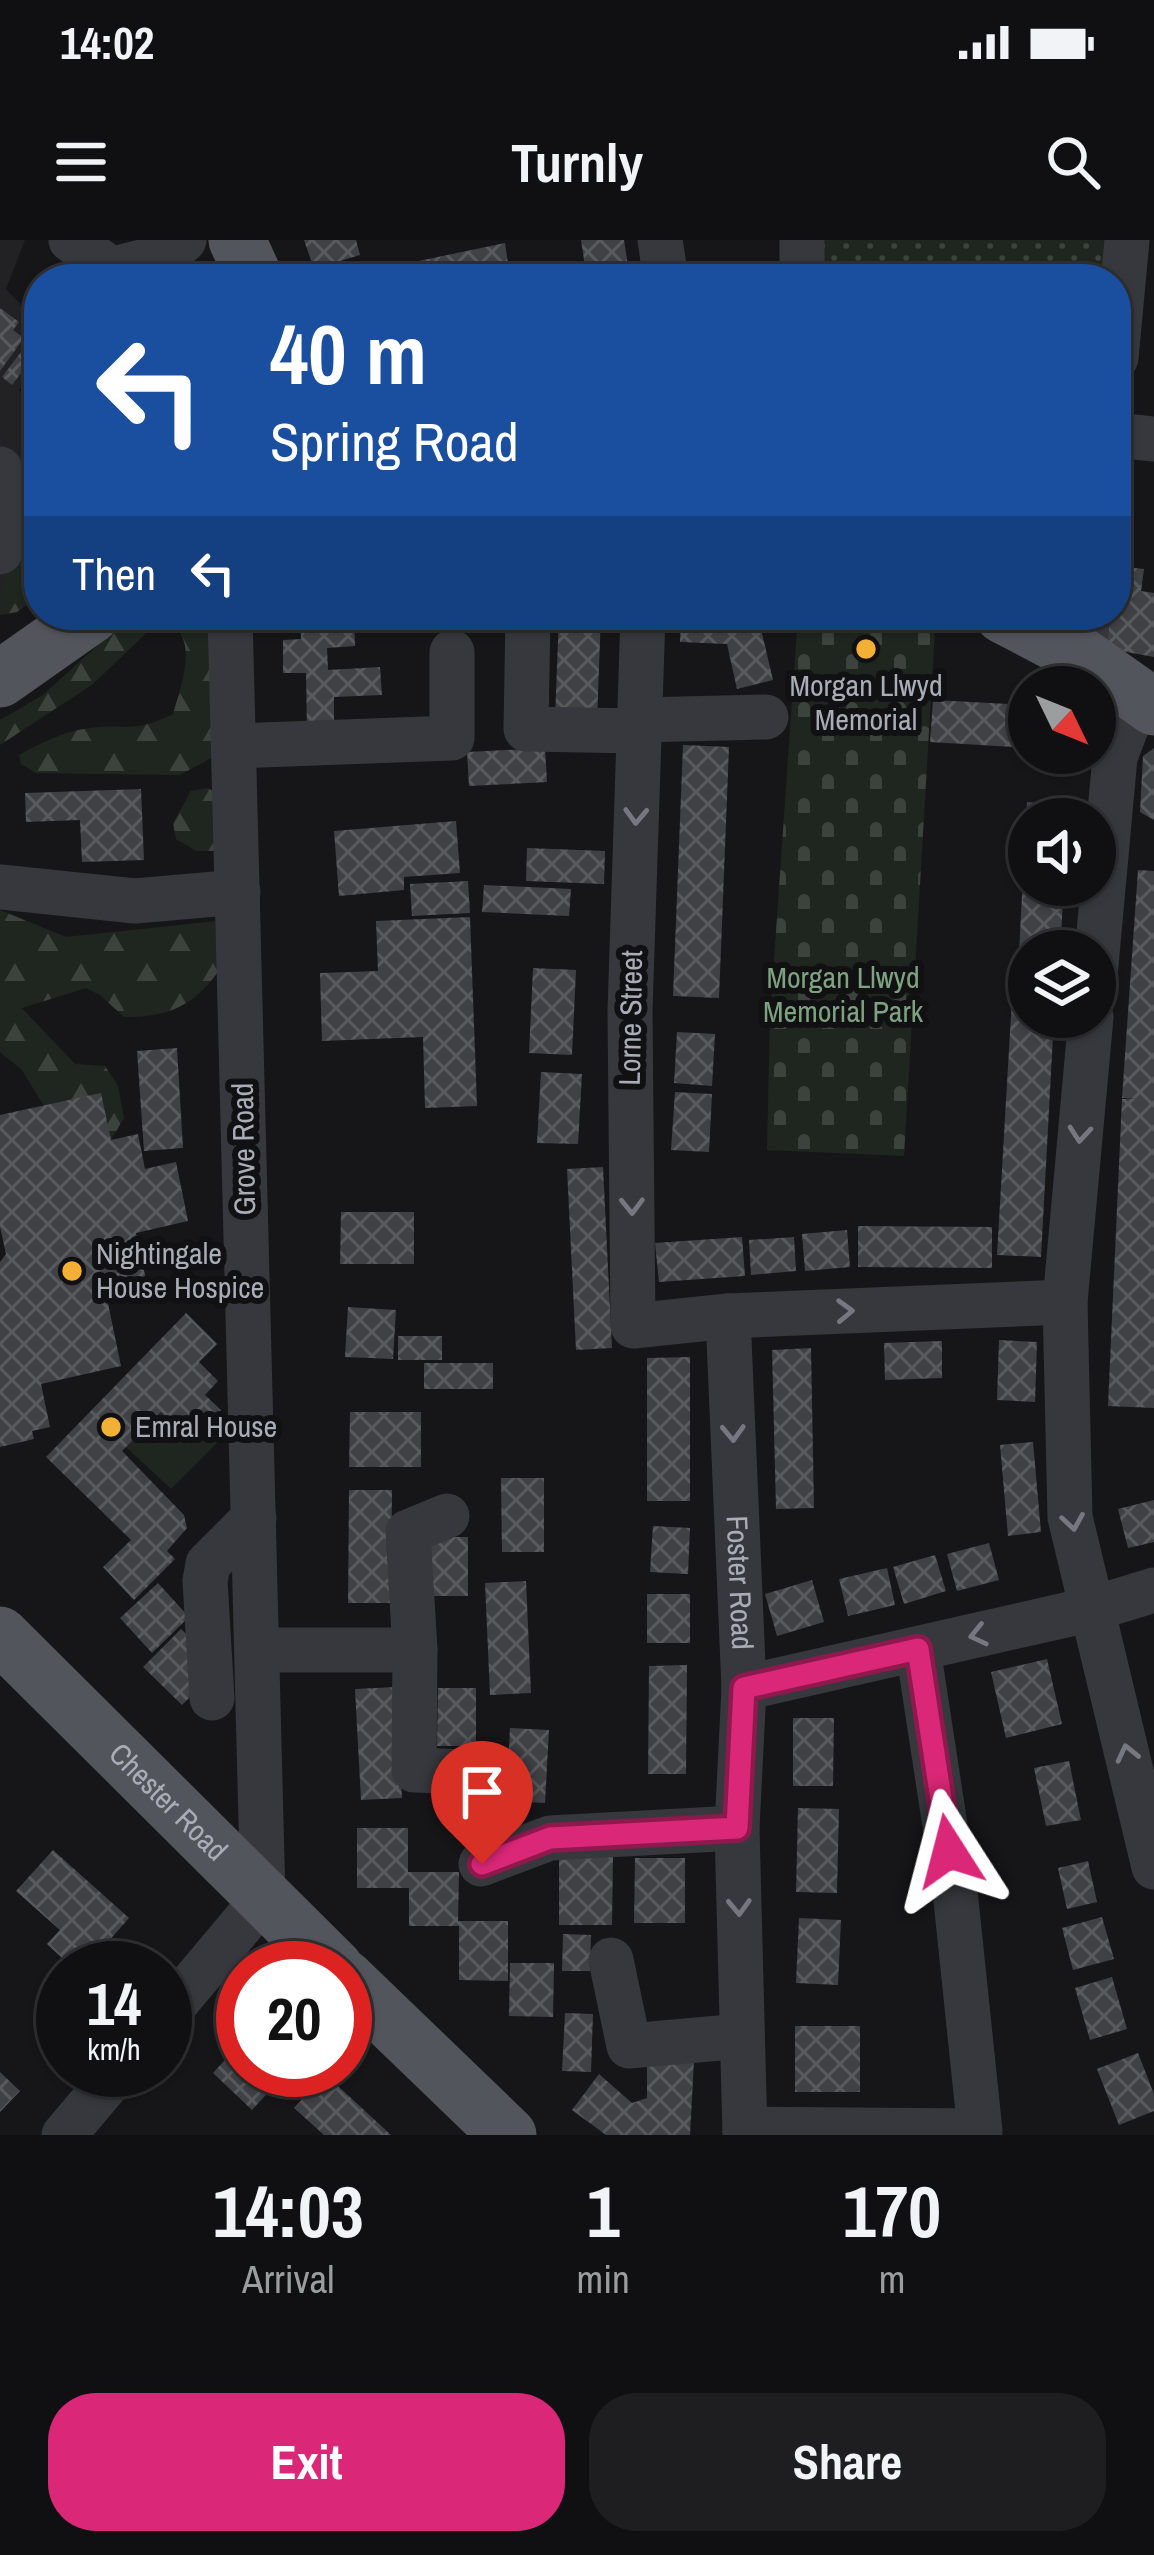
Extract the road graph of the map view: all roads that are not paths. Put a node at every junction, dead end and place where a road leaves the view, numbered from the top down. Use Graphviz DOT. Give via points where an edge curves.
graph roads {
  1 [pos="71,240"];
  2 [pos="184,240"];
  3 [pos="103,264"];
  4 [pos="144,264"];
  5 [pos="0,469"];
  6 [pos="0,552"];
  7 [pos="62,630"];
  8 [pos="230,630"];
  9 [pos="529,630"];
  10 [pos="642,630"];
  11 [pos="1086,636"];
  12 [pos="452,652"];
  13 [pos="0,679"];
  14 [pos="1146,702"];
  15 [pos="766,717"];
  16 [pos="639,725"];
  17 [pos="234,746"];
  18 [pos="0,887"];
  19 [pos="238,892"];
  20 [pos="1099,930"];
  21 [pos="1089,1038"];
  22 [pos="1065,1302"];
  23 [pos="728,1316"];
  24 [pos="447,1516"];
  25 [pos="254,1518"];
  26 [pos="1154,1590"];
  27 [pos="1092,1609"];
  28 [pos="0,1635"];
  29 [pos="918,1649"];
  30 [pos="257,1650"];
  31 [pos="416,1650"];
  32 [pos="744,1688"];
  33 [pos="212,1698"];
  34 [pos="469,1772"];
  35 [pos="737,1828"];
  36 [pos="482,1864"];
  37 [pos="1154,1867"];
  38 [pos="263,1899"];
  39 [pos="306,1941"];
  40 [pos="611,1960"];
  41 [pos="192,1984"];
  42 [pos="372,2004"];
  43 [pos="742,2036"];
  44 [pos="96,2097"];
  45 [pos="745,2132"];
  46 [pos="64,2135"];
  47 [pos="508,2135"];
  1 -- 3 [label="street"];
  2 -- 4 [label="street"];
  5 -- 6 [label="street" via="10,519"];
  7 -- 13 [label="main road"];
  8 -- 17 [label="street, Grove Road"];
  9 -- 16 [label="street" via="526,729"];
  10 -- 16 [label="street, Lorne Street"];
  11 -- 14 [label="main road"];
  12 -- 17 [label="street" via="452,738"];
  14 -- 20 [label="street" via="1115,757"];
  15 -- 16 [label="street"];
  16 -- 23 [label="street, Lorne Street, one-way" via="630,1011 633,1326"];
  17 -- 19 [label="street, Grove Road"];
  18 -- 19 [label="street" via="136,901"];
  19 -- 25 [label="street, Grove Road"];
  21 -- 22 [label="street, one-way"];
  23 -- 22 [label="street, one-way"];
  22 -- 27 [label="street, one-way" via="1070,1517"];
  23 -- 32 [label="street, Foster Road, one-way"];
  24 -- 31 [label="street" via="408,1532"];
  25 -- 30 [label="street, Grove Road"];
  25 -- 33 [label="street" via="208,1564"];
  26 -- 27 [label="street"];
  27 -- 29 [label="street, one-way"];
  37 -- 27 [label="street, one-way"];
  28 -- 38 [label="main road, Chester Road"];
  29 -- 32 [label="street"];
  29 -- 45 [label="street" via="980,2131"];
  30 -- 31 [label="street"];
  30 -- 38 [label="street, Grove Road"];
  31 -- 34 [label="street" via="414,1770"];
  32 -- 35 [label="street, Foster Road"];
  35 -- 36 [label="street" via="550,1838"];
  35 -- 43 [label="street, Foster Road, one-way"];
  38 -- 39 [label="main road, Chester Road"];
  38 -- 41 [label="street"];
  40 -- 43 [label="street" via="629,2046"];
  42 -- 47 [label="main road"];
  43 -- 45 [label="street, Foster Road"];
  44 -- 46 [label="street"];
}
